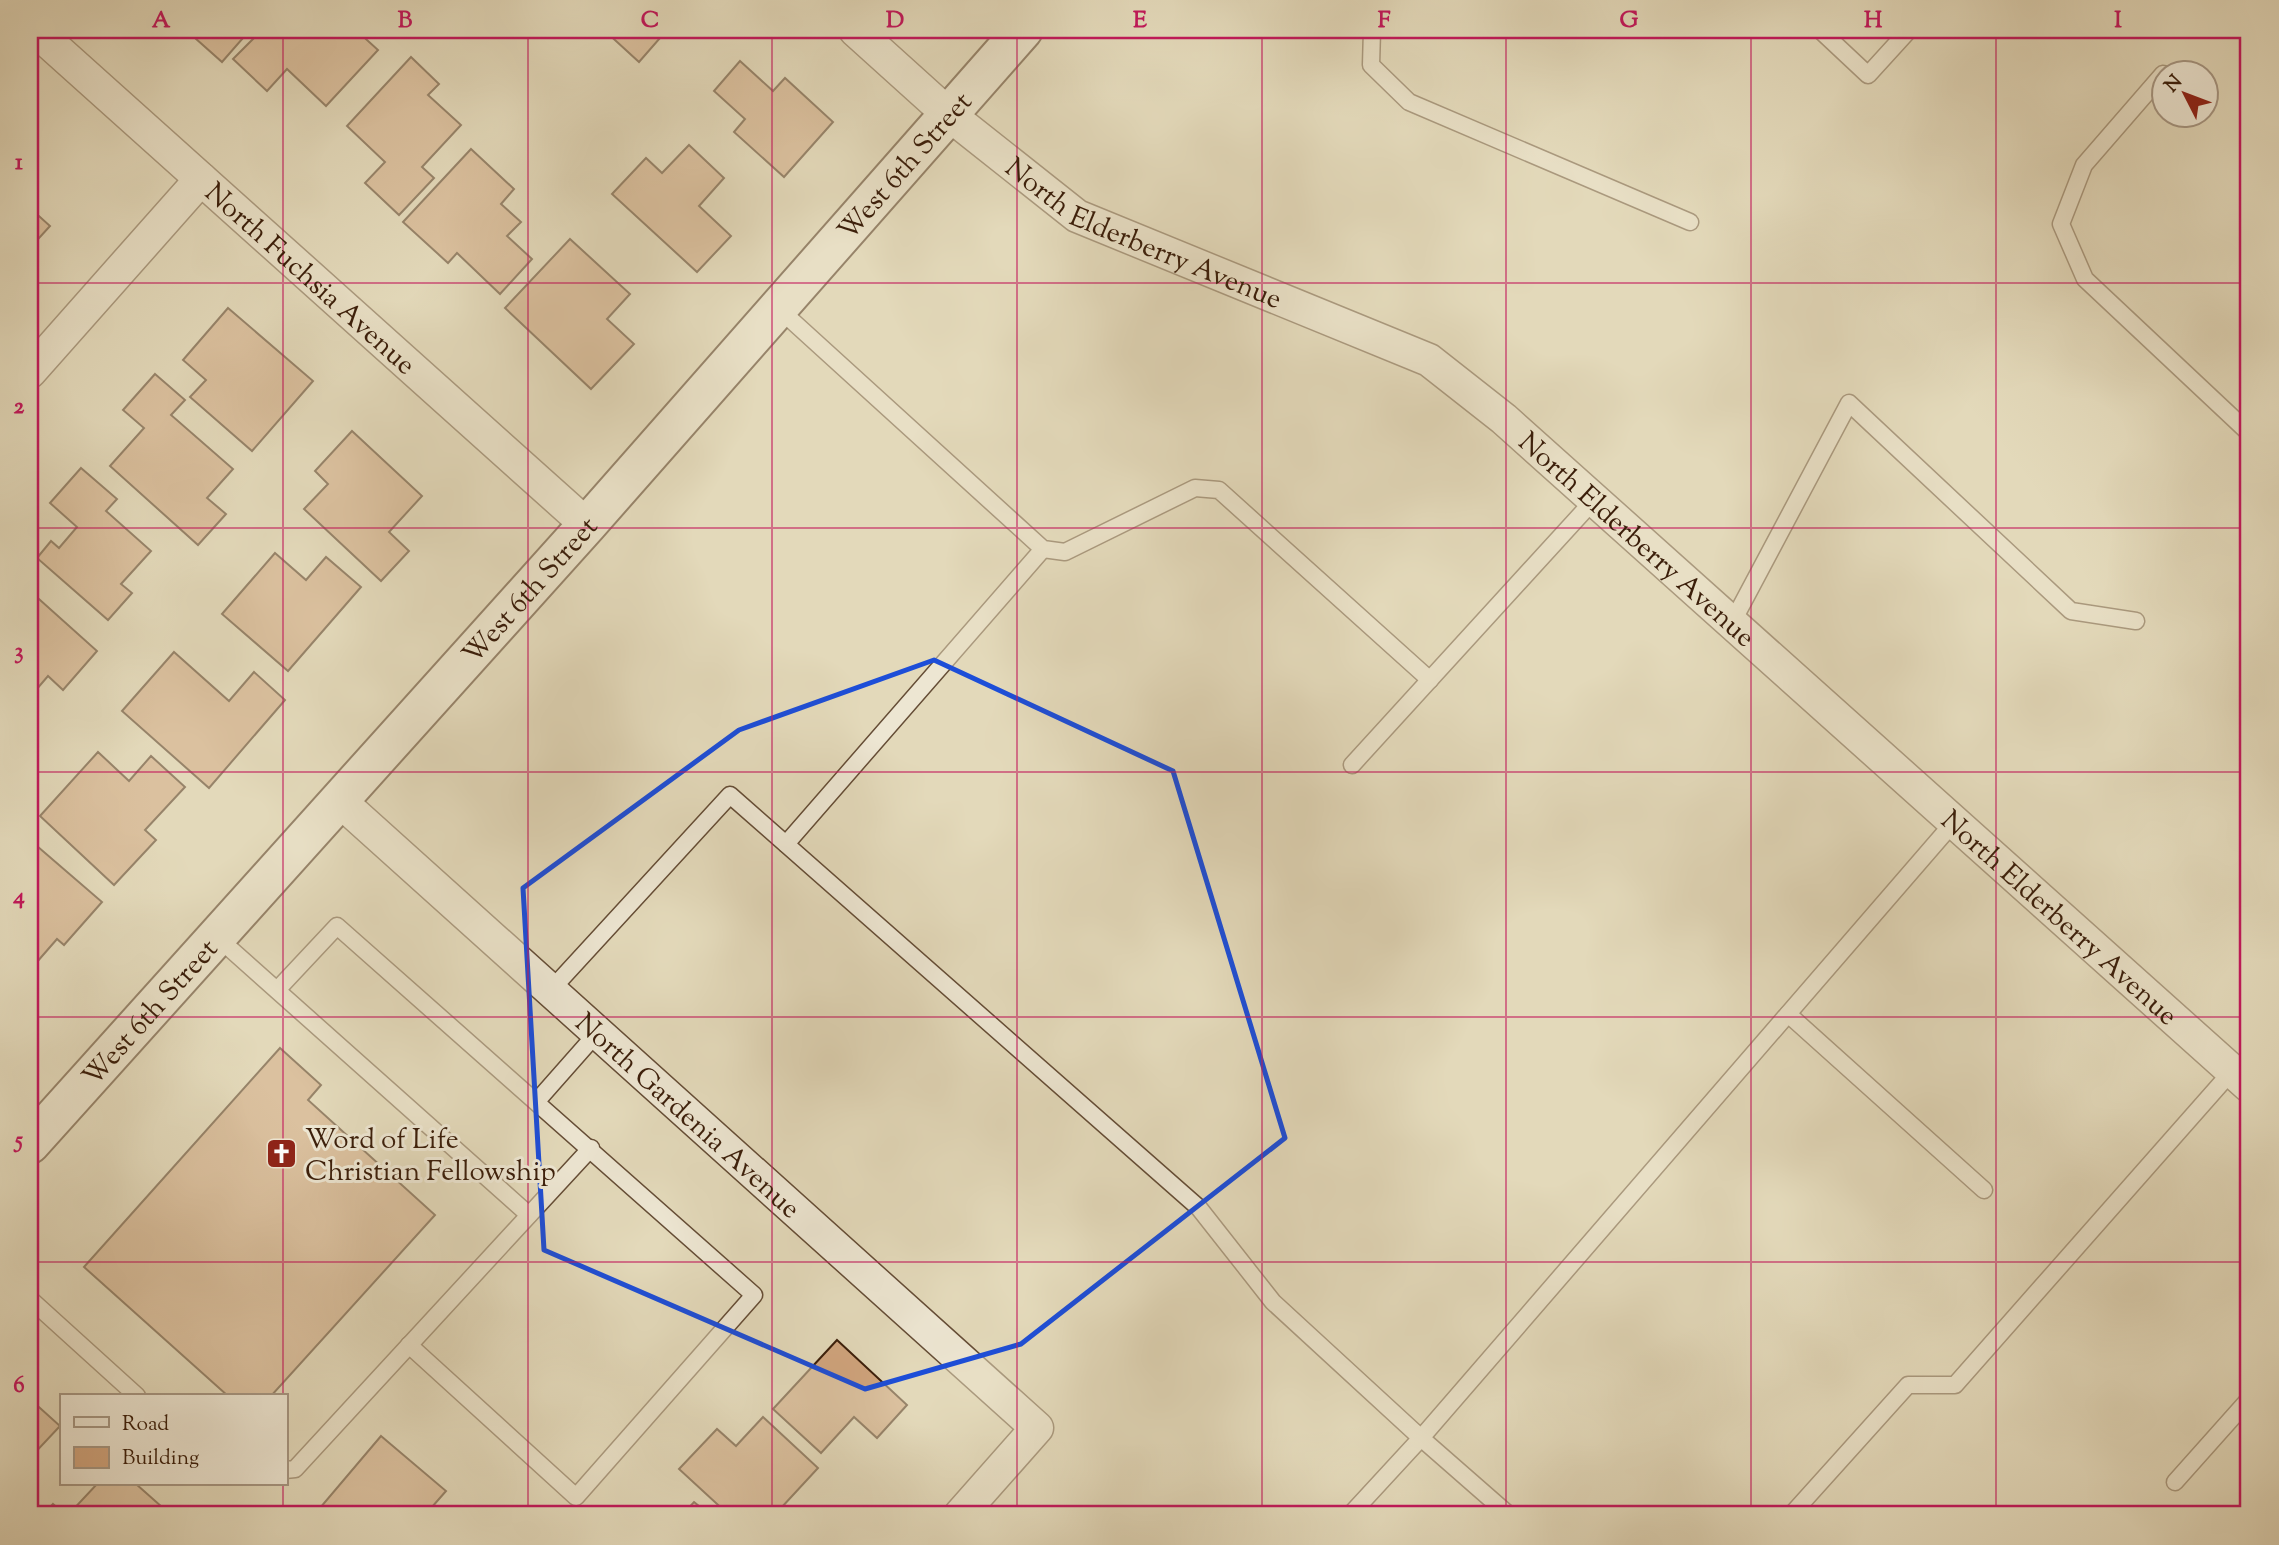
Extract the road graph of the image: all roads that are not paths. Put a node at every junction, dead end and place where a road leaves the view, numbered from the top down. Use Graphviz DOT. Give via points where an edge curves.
graph roads {
  1 [pos="35,30"];
  2 [pos="855,30"];
  3 [pos="1023,30"];
  4 [pos="1372,30"];
  5 [pos="1820,30"];
  6 [pos="1909,30"];
  7 [pos="2150,89"];
  8 [pos="947,114"];
  9 [pos="201,179"];
  10 [pos="1690,222"];
  11 [pos="777,308"];
  12 [pos="30,372"];
  13 [pos="2249,433"];
  14 [pos="1594,500"];
  15 [pos="587,525"];
  16 [pos="1043,549"];
  17 [pos="2136,621"];
  18 [pos="1732,623"];
  19 [pos="1430,680"];
  20 [pos="1352,765"];
  21 [pos="340,801"];
  22 [pos="1954,822"];
  23 [pos="786,844"];
  24 [pos="217,937"];
  25 [pos="277,990"];
  26 [pos="550,991"];
  27 [pos="1788,1014"];
  28 [pos="597,1032"];
  29 [pos="2241,1078"];
  30 [pos="537,1101"];
  31 [pos="30,1144"];
  32 [pos="591,1148"];
  33 [pos="1984,1190"];
  34 [pos="529,1215"];
  35 [pos="30,1299"];
  36 [pos="409,1345"];
  37 [pos="135,1394"];
  38 [pos="2249,1399"];
  39 [pos="1421,1438"];
  40 [pos="287,1470"];
  41 [pos="2175,1482"];
  42 [pos="960,1515"];
  43 [pos="1350,1515"];
  44 [pos="1509,1515"];
  45 [pos="1791,1515"];
  1 -- 9 [label="street, North Fuchsia Avenue"];
  2 -- 8 [label="street, North Elderberry Avenue"];
  3 -- 8 [label="street, West 6th Street"];
  4 -- 10 [label="lane" via="1371,65 1409,102"];
  5 -- 6 [label="lane" via="1868,75"];
  7 -- 13 [label="lane" via="2084,165 2061,224 2085,279"];
  8 -- 11 [label="street, West 6th Street"];
  8 -- 14 [label="street, North Elderberry Avenue" via="1077,216 1429,360 1504,419"];
  9 -- 12 [label="street"];
  9 -- 15 [label="street, North Fuchsia Avenue"];
  11 -- 15 [label="street, West 6th Street"];
  11 -- 16 [label="lane"];
  14 -- 18 [label="street, North Elderberry Avenue"];
  14 -- 19 [label="lane"];
  15 -- 21 [label="street, West 6th Street"];
  16 -- 19 [label="lane" via="1065,552 1195,488 1219,490"];
  16 -- 23 [label="lane"];
  17 -- 18 [label="lane" via="2071,611 1849,403"];
  18 -- 22 [label="street, North Elderberry Avenue"];
  19 -- 20 [label="lane"];
  21 -- 24 [label="street, West 6th Street"];
  21 -- 26 [label="street, North Gardenia Avenue"];
  22 -- 27 [label="lane"];
  22 -- 29 [label="street, North Elderberry Avenue"];
  23 -- 26 [label="lane" via="730,795"];
  23 -- 39 [label="lane" via="1199,1208 1273,1302"];
  24 -- 25 [label="lane"];
  24 -- 31 [label="street, West 6th Street"];
  25 -- 30 [label="lane" via="337,926"];
  25 -- 34 [label="lane"];
  26 -- 28 [label="street, North Gardenia Avenue"];
  27 -- 33 [label="lane"];
  27 -- 39 [label="lane"];
  28 -- 30 [label="lane"];
  28 -- 42 [label="street, North Gardenia Avenue" via="1037,1429"];
  29 -- 45 [label="lane" via="1955,1385 1908,1385"];
  30 -- 32 [label="lane"];
  32 -- 34 [label="lane"];
  32 -- 36 [label="lane" via="754,1295 576,1497"];
  34 -- 36 [label="lane"];
  35 -- 37 [label="lane"];
  36 -- 40 [label="lane" via="295,1469"];
  38 -- 41 [label="lane"];
  39 -- 43 [label="lane"];
  39 -- 44 [label="lane"];
}
